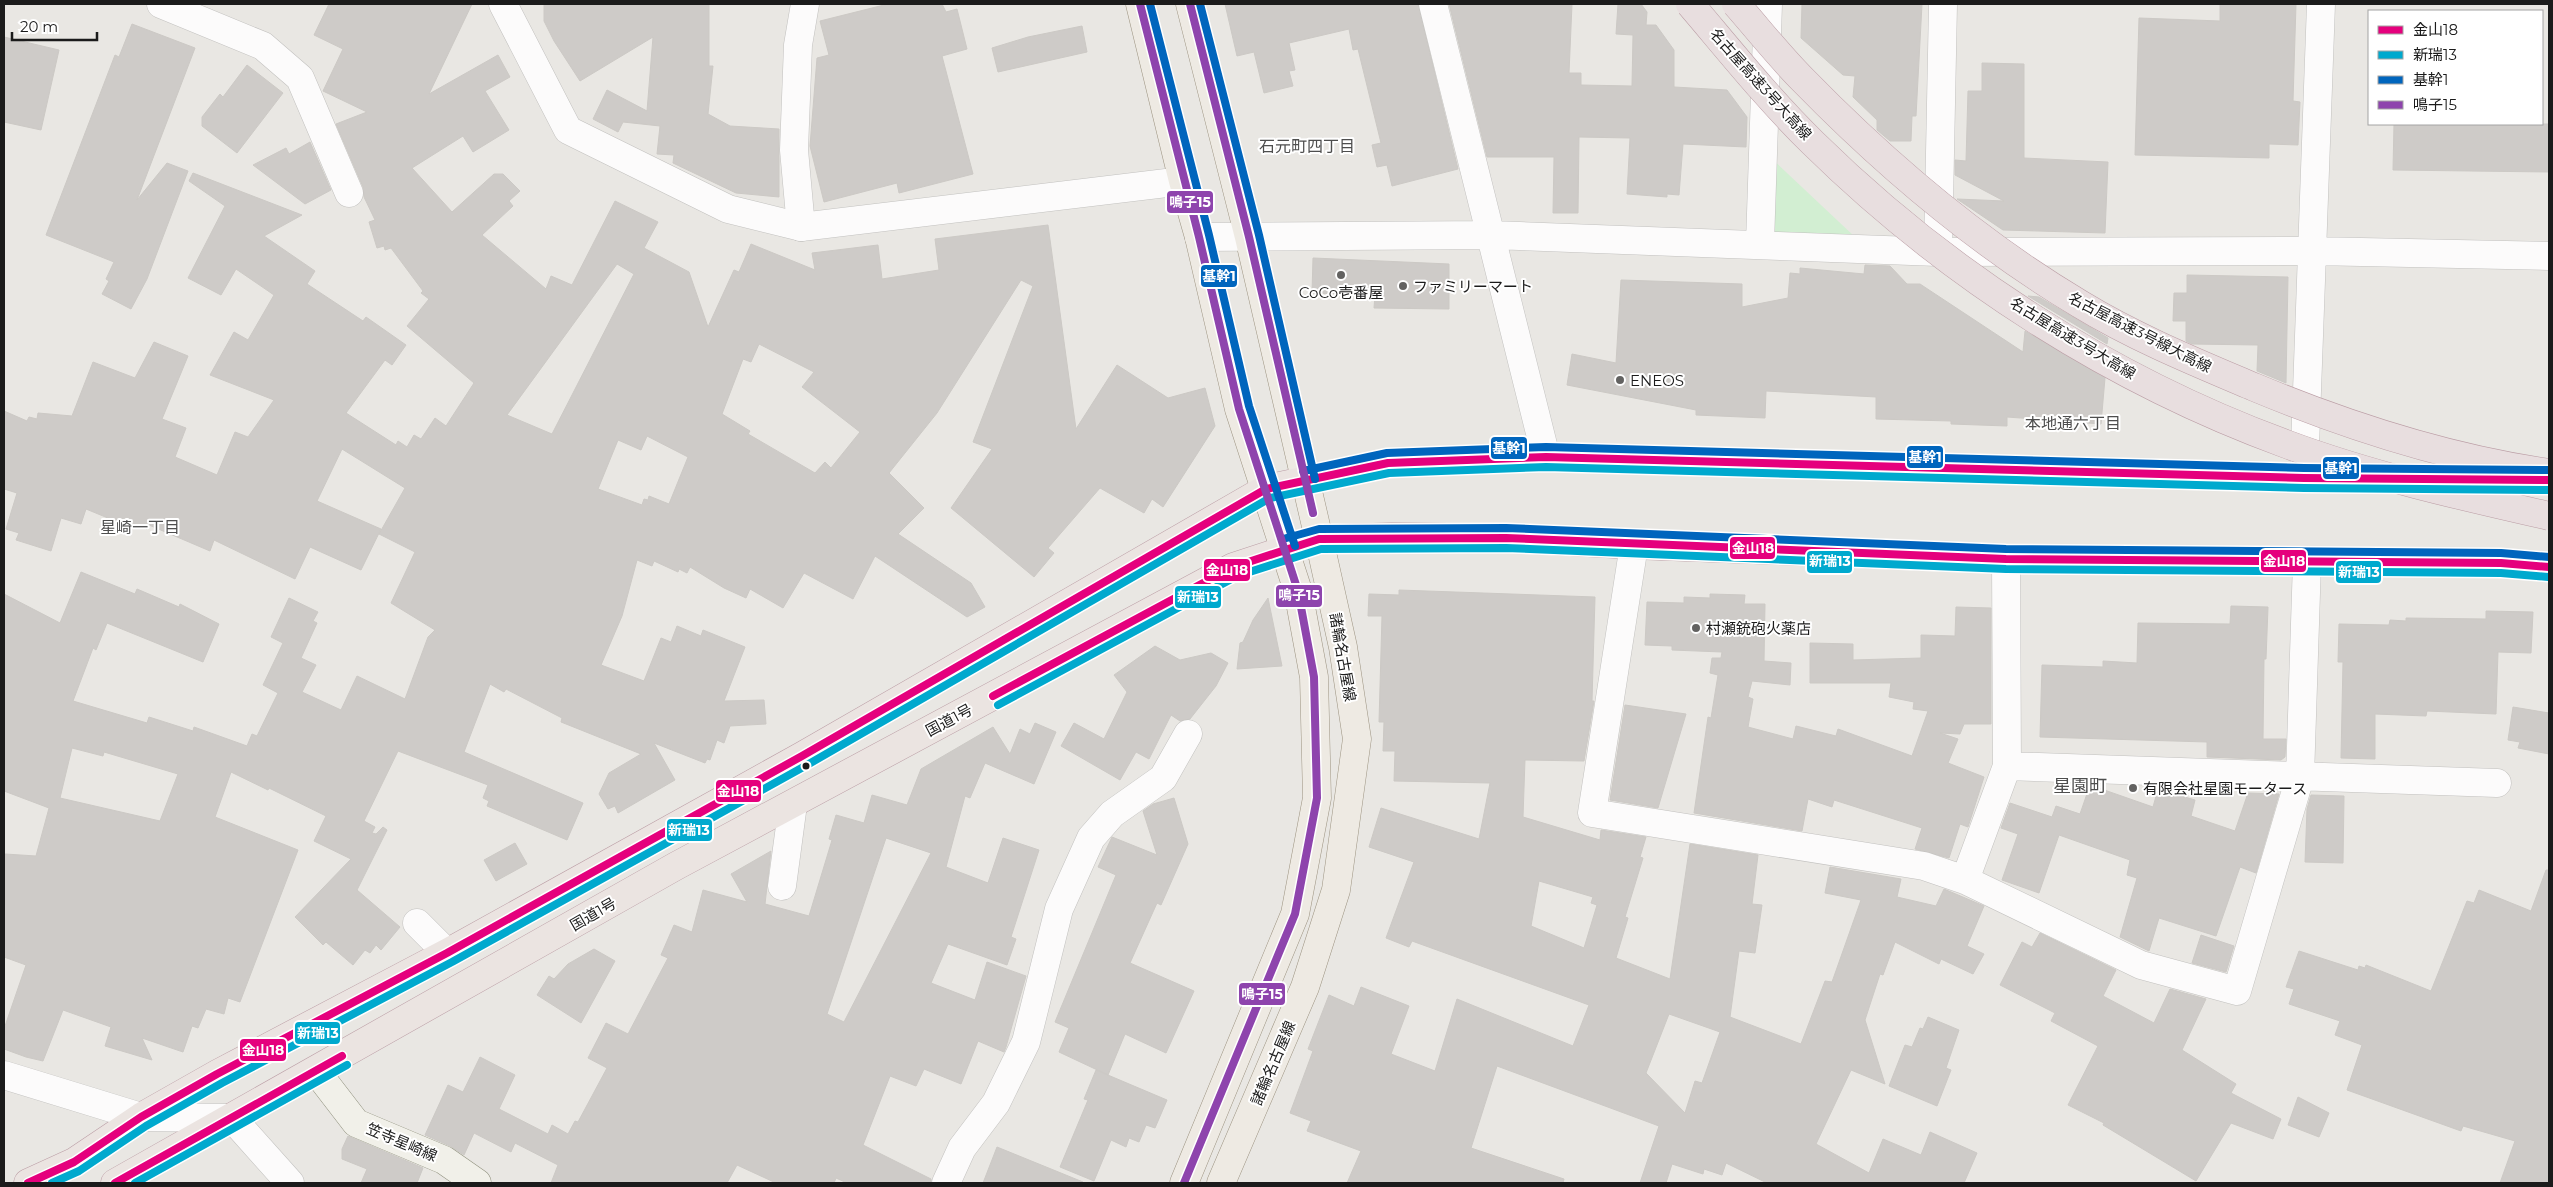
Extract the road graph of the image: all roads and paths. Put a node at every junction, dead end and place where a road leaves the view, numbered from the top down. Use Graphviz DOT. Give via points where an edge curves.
graph roads {
  1 [pos="161,4"];
  2 [pos="502,4"];
  3 [pos="805,4"];
  4 [pos="1140,4"];
  5 [pos="1190,4"];
  6 [pos="1434,4"];
  7 [pos="1690,4"];
  8 [pos="1736,4"];
  9 [pos="1768,4"];
  10 [pos="1943,4"];
  11 [pos="2321,4"];
  12 [pos="1183,182"];
  13 [pos="349,193"];
  14 [pos="801,227"];
  15 [pos="1492,235"];
  16 [pos="1249,236"];
  17 [pos="1200,237"];
  18 [pos="1760,243"];
  19 [pos="2313,251"];
  20 [pos="1938,252"];
  21 [pos="2549,256"];
  22 [pos="1546,457"];
  23 [pos="2549,473"];
  24 [pos="2304,478"];
  25 [pos="2549,480"];
  26 [pos="1305,481"];
  27 [pos="1266,489"];
  28 [pos="2549,516"];
  29 [pos="1319,539"];
  30 [pos="1634,545"];
  31 [pos="1286,549"];
  32 [pos="2006,559"];
  33 [pos="2307,562"];
  34 [pos="2549,567"];
  35 [pos="1188,734"];
  36 [pos="2007,766"];
  37 [pos="2300,777"];
  38 [pos="2496,783"];
  39 [pos="793,804"];
  40 [pos="1965,880"];
  41 [pos="782,886"];
  42 [pos="417,922"];
  43 [pos="447,953"];
  44 [pos="316,1071"];
  45 [pos="4,1075"];
  46 [pos="141,1117"];
  47 [pos="232,1118"];
  48 [pos="28,1183"];
  49 [pos="115,1183"];
  50 [pos="290,1183"];
  51 [pos="477,1183"];
  52 [pos="946,1183"];
  53 [pos="1184,1183"];
  54 [pos="1222,1183"];
  1 -- 13 [label="street" via="263,46 300,78"];
  2 -- 14 [label="street" via="568,130 728,209"];
  3 -- 14 [label="street" via="798,45 794,150"];
  4 -- 12 [label="main road"];
  5 -- 16 [label="main road, 諸輪名古屋線"];
  6 -- 15 [label="street"];
  7 -- 28 [label="highway, 名古屋高速3号大高線, bridge" via="1772,101 1869,195 1918,236 1983,283 2105,361 2194,407 2287,445 2442,492"];
  8 -- 23 [label="highway, 名古屋高速3号線大高線, bridge" via="1801,79 1899,171 2014,260 2081,305 2156,344 2323,416 2458,457"];
  9 -- 18 [label="street"];
  10 -- 20 [label="street"];
  11 -- 19 [label="street"];
  12 -- 14 [label="street"];
  12 -- 17 [label="main road"];
  15 -- 16 [label="street"];
  15 -- 18 [label="street"];
  15 -- 22 [label="street"];
  16 -- 17 [label="street"];
  16 -- 26 [label="main road, 諸輪名古屋線"];
  17 -- 27 [label="main road" via="1240,409"];
  18 -- 20 [label="street"];
  19 -- 20 [label="street"];
  19 -- 21 [label="street"];
  19 -- 24 [label="street"];
  22 -- 24 [label="highway"];
  22 -- 26 [label="highway" via="1388,463"];
  24 -- 25 [label="highway"];
  26 -- 27 [label="highway"];
  26 -- 29 [label="main road, 諸輪名古屋線"];
  27 -- 31 [label="main road"];
  27 -- 43 [label="highway" via="811,751"];
  29 -- 30 [label="highway, 国道1号" via="1506,538"];
  29 -- 31 [label="highway, 国道1号"];
  29 -- 54 [label="main road, 諸輪名古屋線" via="1344,647 1357,739 1336,890 1305,987"];
  30 -- 32 [label="highway, 国道1号"];
  30 -- 40 [label="street" via="1592,813 1924,866"];
  31 -- 39 [label="highway, 国道1号" via="1233,567"];
  31 -- 53 [label="main road" via="1298,591 1314,676 1317,798 1295,914"];
  32 -- 33 [label="highway, 国道1号"];
  32 -- 36 [label="street"];
  33 -- 34 [label="highway, 国道1号" via="2501,563"];
  33 -- 37 [label="street"];
  35 -- 52 [label="street" via="1163,778 1112,814 1092,838 1059,909 1026,1042 996,1103 962,1148"];
  36 -- 37 [label="street"];
  36 -- 40 [label="street"];
  37 -- 38 [label="street"];
  37 -- 40 [label="street" via="2238,991 2141,965"];
  39 -- 41 [label="street"];
  39 -- 44 [label="highway, 国道1号" via="676,866"];
  42 -- 43 [label="street"];
  43 -- 46 [label="highway"];
  44 -- 47 [label="highway, 国道1号"];
  44 -- 51 [label="main road, 笠寺星崎線" via="356,1123 444,1160"];
  45 -- 46 [label="street"];
  46 -- 47 [label="street"];
  46 -- 48 [label="highway" via="74,1162"];
  47 -- 49 [label="highway, 国道1号"];
  47 -- 50 [label="street"];
}
